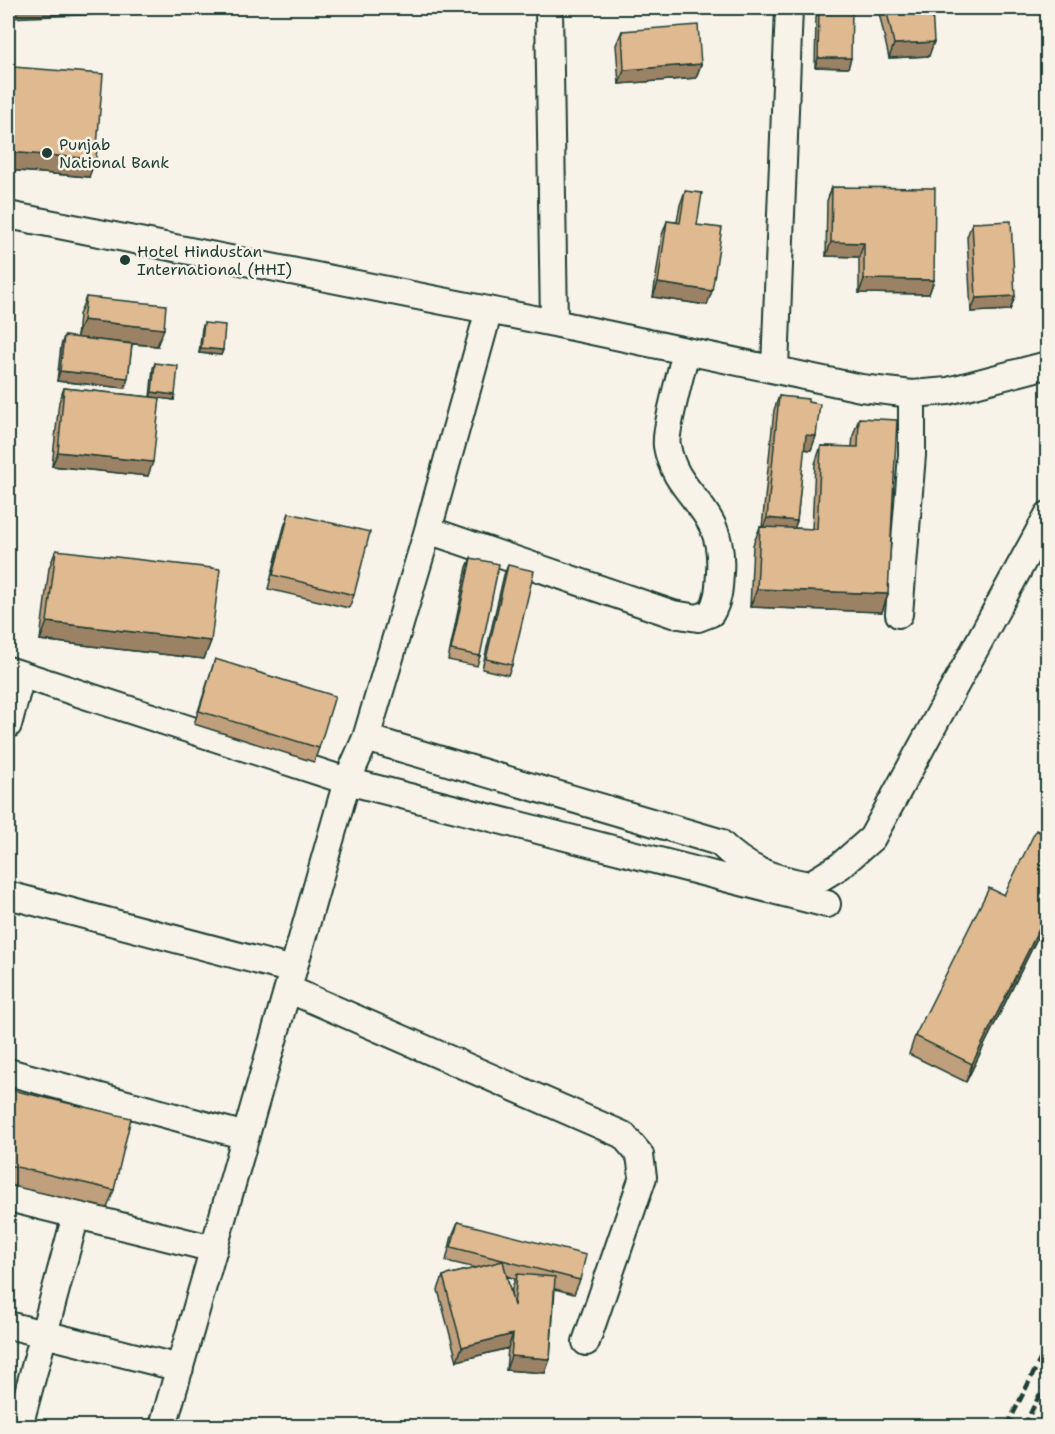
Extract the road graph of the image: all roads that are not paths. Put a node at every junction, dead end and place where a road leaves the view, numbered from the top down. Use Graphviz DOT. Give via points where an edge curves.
graph roads {
  1 [pos="549,8"];
  2 [pos="789,8"];
  3 [pos="8,215"];
  4 [pos="489,310"];
  5 [pos="554,323"];
  6 [pos="686,351"];
  7 [pos="1047,365"];
  8 [pos="775,368"];
  9 [pos="912,394"];
  10 [pos="1047,515"];
  11 [pos="428,530"];
  12 [pos="899,614"];
  13 [pos="14,673"];
  14 [pos="8,725"];
  15 [pos="366,738"];
  16 [pos="347,781"];
  17 [pos="8,895"];
  18 [pos="827,904"];
  19 [pos="290,980"];
  20 [pos="8,1072"];
  21 [pos="246,1136"];
  22 [pos="8,1198"];
  23 [pos="76,1215"];
  24 [pos="214,1249"];
  25 [pos="8,1325"];
  26 [pos="42,1335"];
  27 [pos="586,1342"];
  28 [pos="180,1368"];
  29 [pos="19,1426"];
  30 [pos="163,1426"];
  1 -- 5 [label="street"];
  2 -- 8 [label="street"];
  3 -- 4 [label="street"];
  4 -- 5 [label="street"];
  4 -- 11 [label="street"];
  5 -- 6 [label="street"];
  6 -- 8 [label="street"];
  6 -- 11 [label="street" via="666,444 681,480 718,533 722,554 718,600 711,613 698,618 674,614"];
  7 -- 9 [label="street" via="948,391"];
  8 -- 9 [label="street" via="861,388"];
  9 -- 12 [label="street" via="912,455"];
  10 -- 15 [label="street" via="872,838 840,867 809,885 766,875 738,861 719,842"];
  11 -- 15 [label="street"];
  13 -- 14 [label="street"];
  13 -- 16 [label="street"];
  15 -- 16 [label="street"];
  16 -- 18 [label="street"];
  16 -- 19 [label="street"];
  17 -- 19 [label="street"];
  19 -- 21 [label="street"];
  19 -- 27 [label="street" via="622,1135 640,1155 643,1177"];
  20 -- 21 [label="street"];
  21 -- 24 [label="street"];
  22 -- 23 [label="street"];
  23 -- 24 [label="street"];
  23 -- 26 [label="street"];
  24 -- 28 [label="street"];
  25 -- 26 [label="street"];
  26 -- 28 [label="street"];
  26 -- 29 [label="street"];
  28 -- 30 [label="street"];
}
